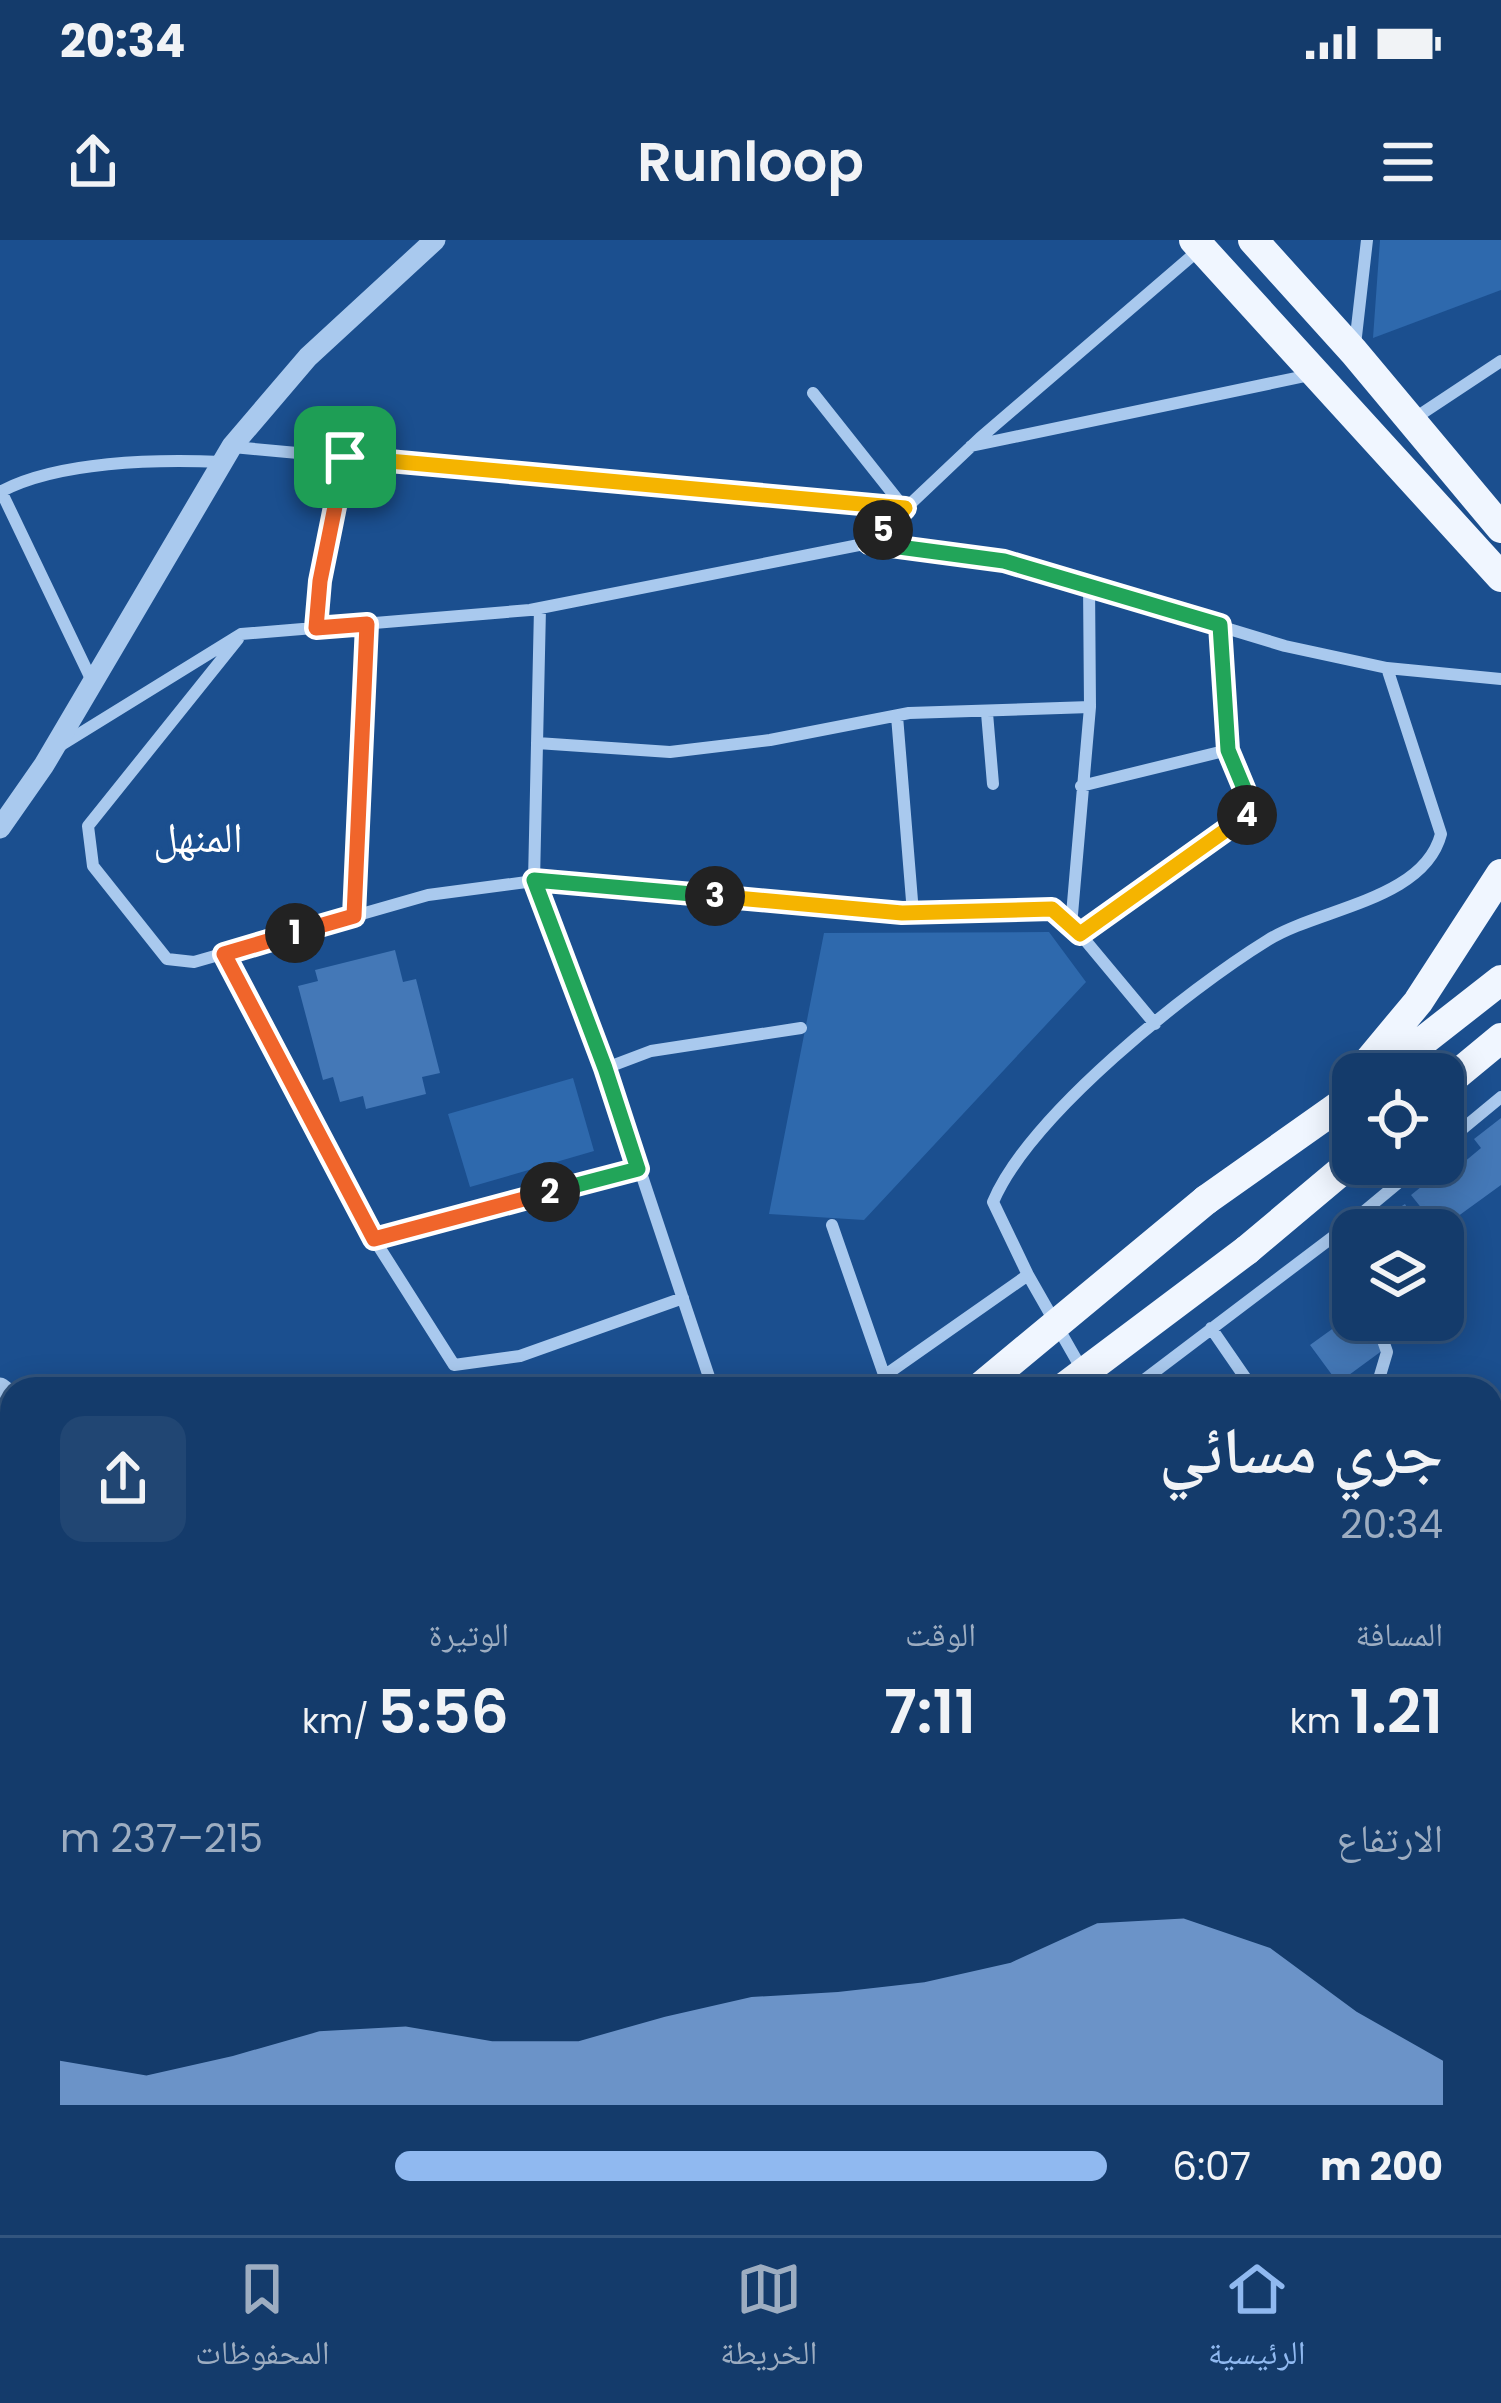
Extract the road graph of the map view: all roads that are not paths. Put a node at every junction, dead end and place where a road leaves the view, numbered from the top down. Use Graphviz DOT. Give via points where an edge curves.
graph roads {
  1 [pos="435,240"];
  2 [pos="1253,240"];
  3 [pos="1367,240"];
  4 [pos="1198,244"];
  5 [pos="1354,352"];
  6 [pos="1501,361"];
  7 [pos="1316,373"];
  8 [pos="812,393"];
  9 [pos="1411,420"];
  10 [pos="971,446"];
  11 [pos="227,454"];
  12 [pos="345,457"];
  13 [pos="1,491"];
  14 [pos="905,508"];
  15 [pos="1501,528"];
  16 [pos="869,543"];
  17 [pos="1501,578"];
  18 [pos="1088,584"];
  19 [pos="540,608"];
  20 [pos="367,624"];
  21 [pos="1220,625"];
  22 [pos="316,628"];
  23 [pos="241,634"];
  24 [pos="1387,668"];
  25 [pos="1501,679"];
  26 [pos="93,682"];
  27 [pos="1090,706"];
  28 [pos="987,713"];
  29 [pos="897,716"];
  30 [pos="537,743"];
  31 [pos="1228,750"];
  32 [pos="52,751"];
  33 [pos="993,784"];
  34 [pos="1081,786"];
  35 [pos="2,821"];
  36 [pos="1501,874"];
  37 [pos="534,880"];
  38 [pos="913,913"];
  39 [pos="354,916"];
  40 [pos="1076,930"];
  41 [pos="224,954"];
  42 [pos="1501,980"];
  43 [pos="1155,1024"];
  44 [pos="801,1028"];
  45 [pos="1501,1038"];
  46 [pos="1376,1053"];
  47 [pos="1409,1053"];
  48 [pos="605,1068"];
  49 [pos="1464,1069"];
  50 [pos="1501,1097"];
  51 [pos="1332,1106"];
  52 [pos="1332,1112"];
  53 [pos="1316,1125"];
  54 [pos="1464,1128"];
  55 [pos="638,1169"];
  56 [pos="1332,1178"];
  57 [pos="1396,1185"];
  58 [pos="1367,1209"];
  59 [pos="832,1225"];
  60 [pos="1332,1237"];
  61 [pos="374,1239"];
  62 [pos="1028,1275"];
  63 [pos="682,1298"];
  64 [pos="1211,1328"];
  65 [pos="1383,1341"];
  66 [pos="709,1377"];
  67 [pos="884,1377"];
  68 [pos="894,1377"];
  69 [pos="992,1377"];
  70 [pos="1078,1377"];
  71 [pos="1086,1377"];
  72 [pos="1148,1377"];
  73 [pos="1245,1377"];
  74 [pos="1380,1377"];
  1 -- 11 [label="street" via="308,357"];
  2 -- 5 [label="main road"];
  3 -- 5 [label="street"];
  4 -- 7 [label="main road"];
  4 -- 10 [label="street"];
  5 -- 9 [label="main road"];
  6 -- 9 [label="street"];
  7 -- 10 [label="street"];
  7 -- 17 [label="main road"];
  8 -- 14 [label="street"];
  9 -- 15 [label="main road"];
  10 -- 14 [label="street"];
  11 -- 12 [label="street"];
  11 -- 13 [label="street" via="24,479"];
  11 -- 26 [label="street"];
  12 -- 14 [label="street"];
  12 -- 22 [label="street"];
  13 -- 26 [label="street"];
  14 -- 16 [label="street"];
  16 -- 18 [label="street" via="1004,561"];
  16 -- 19 [label="street"];
  18 -- 21 [label="street"];
  18 -- 27 [label="street"];
  19 -- 20 [label="street"];
  19 -- 30 [label="street"];
  20 -- 22 [label="street"];
  20 -- 39 [label="street"];
  21 -- 24 [label="street"];
  21 -- 31 [label="street"];
  22 -- 23 [label="street"];
  23 -- 32 [label="street"];
  23 -- 41 [label="street" via="88,826 93,866 167,959"];
  24 -- 25 [label="street"];
  24 -- 43 [label="street" via="1441,834 1427,865 1272,937"];
  26 -- 32 [label="street"];
  27 -- 28 [label="street"];
  27 -- 34 [label="street"];
  28 -- 29 [label="street"];
  28 -- 33 [label="street"];
  29 -- 30 [label="street" via="670,752"];
  29 -- 38 [label="street"];
  30 -- 37 [label="street"];
  31 -- 34 [label="street"];
  31 -- 40 [label="street" via="1253,810"];
  32 -- 35 [label="street"];
  34 -- 40 [label="street"];
  36 -- 46 [label="main road"];
  37 -- 38 [label="street"];
  37 -- 39 [label="street" via="428,895"];
  37 -- 48 [label="street"];
  38 -- 40 [label="street" via="1052,909"];
  39 -- 41 [label="street"];
  40 -- 43 [label="street"];
  41 -- 61 [label="street"];
  42 -- 47 [label="main road"];
  43 -- 62 [label="street" via="1069,1100 1002,1181 993,1202"];
  44 -- 48 [label="street" via="651,1051"];
  45 -- 49 [label="main road"];
  48 -- 55 [label="street"];
  50 -- 54 [label="street"];
  51 -- 53 [label="main road"];
  52 -- 53 [label="main road"];
  53 -- 69 [label="main road, bridge" via="1206,1200"];
  55 -- 61 [label="street"];
  55 -- 63 [label="street"];
  56 -- 70 [label="main road, bridge"];
  57 -- 58 [label="street"];
  59 -- 67 [label="street"];
  60 -- 64 [label="street"];
  61 -- 63 [label="street" via="454,1365 520,1356"];
  62 -- 68 [label="street"];
  62 -- 71 [label="street"];
  63 -- 66 [label="street"];
  64 -- 72 [label="street"];
  64 -- 73 [label="street"];
  65 -- 74 [label="street"];
}
